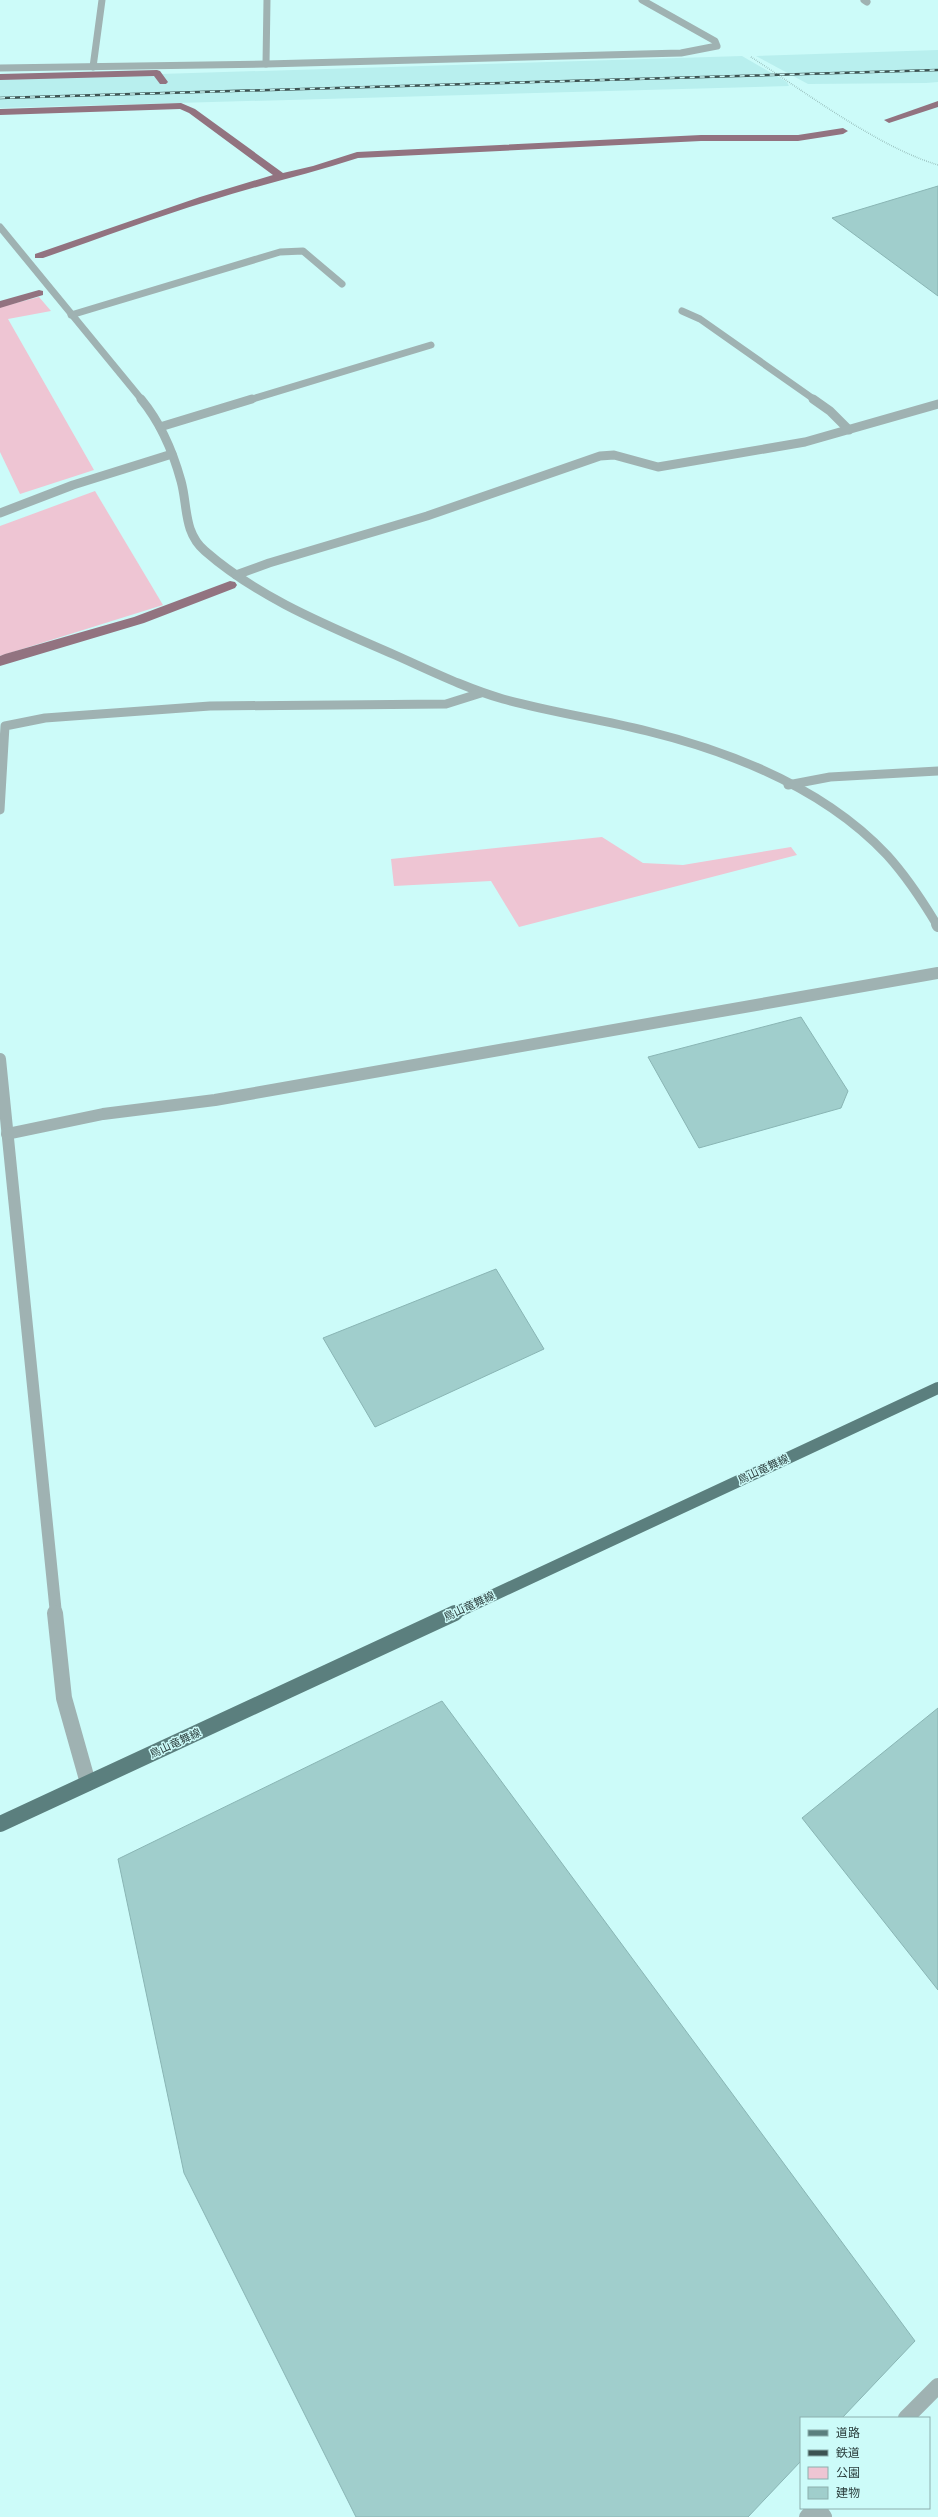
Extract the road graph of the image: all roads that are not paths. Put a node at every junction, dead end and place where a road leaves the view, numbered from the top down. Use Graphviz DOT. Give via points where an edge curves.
graph roads {
  1 [pos="102,0"];
  2 [pos="267,0"];
  3 [pos="642,0"];
  4 [pos="266,64"];
  5 [pos="93,67"];
  6 [pos="0,68"];
  7 [pos="0,227"];
  8 [pos="342,284"];
  9 [pos="682,311"];
  10 [pos="71,315"];
  11 [pos="431,346"];
  12 [pos="938,404"];
  13 [pos="160,427"];
  14 [pos="850,430"];
  15 [pos="172,454"];
  16 [pos="0,513"];
  17 [pos="236,575"];
  18 [pos="481,693"];
  19 [pos="938,771"];
  20 [pos="788,785"];
  21 [pos="0,810"];
  22 [pos="938,926"];
  23 [pos="938,973"];
  24 [pos="0,1059"];
  25 [pos="7,1134"];
  26 [pos="938,1388"];
  27 [pos="88,1783"];
  28 [pos="0,1824"];
  29 [pos="938,2386"];
  30 [pos="907,2417"];
  31 [pos="816,2509"];
  32 [pos="818,2509"];
  33 [pos="807,2517"];
  34 [pos="824,2517"];
  1 -- 5 [label="street"];
  2 -- 4 [label="street"];
  3 -- 4 [label="street" via="715,41 717,46 681,52"];
  4 -- 5 [label="street"];
  5 -- 6 [label="street"];
  7 -- 10 [label="street"];
  8 -- 10 [label="street" via="304,251 280,252"];
  9 -- 14 [label="street" via="700,319 811,397"];
  10 -- 13 [label="street" via="145,404"];
  11 -- 13 [label="street"];
  12 -- 14 [label="street"];
  13 -- 15 [label="street"];
  14 -- 17 [label="street" via="764,450 658,467 614,455 600,456 368,536 259,565"];
  15 -- 16 [label="street"];
  15 -- 17 [label="street" via="181,480 193,537 208,553"];
  17 -- 18 [label="street" via="293,610"];
  18 -- 20 [label="street" via="651,732 695,745 754,767"];
  18 -- 21 [label="street" via="446,704 210,706 45,718 5,726"];
  19 -- 20 [label="street" via="830,777"];
  20 -- 22 [label="street" via="829,807 892,859 914,885"];
  23 -- 25 [label="street" via="215,1100 103,1114"];
  24 -- 25 [label="street"];
  25 -- 27 [label="street" via="64,1698"];
  26 -- 27 [label="main road, 鳥山竜舞線"];
  27 -- 28 [label="main road, 鳥山竜舞線"];
  29 -- 30 [label="street"];
  31 -- 33 [label="street"];
  32 -- 34 [label="street"];
}
